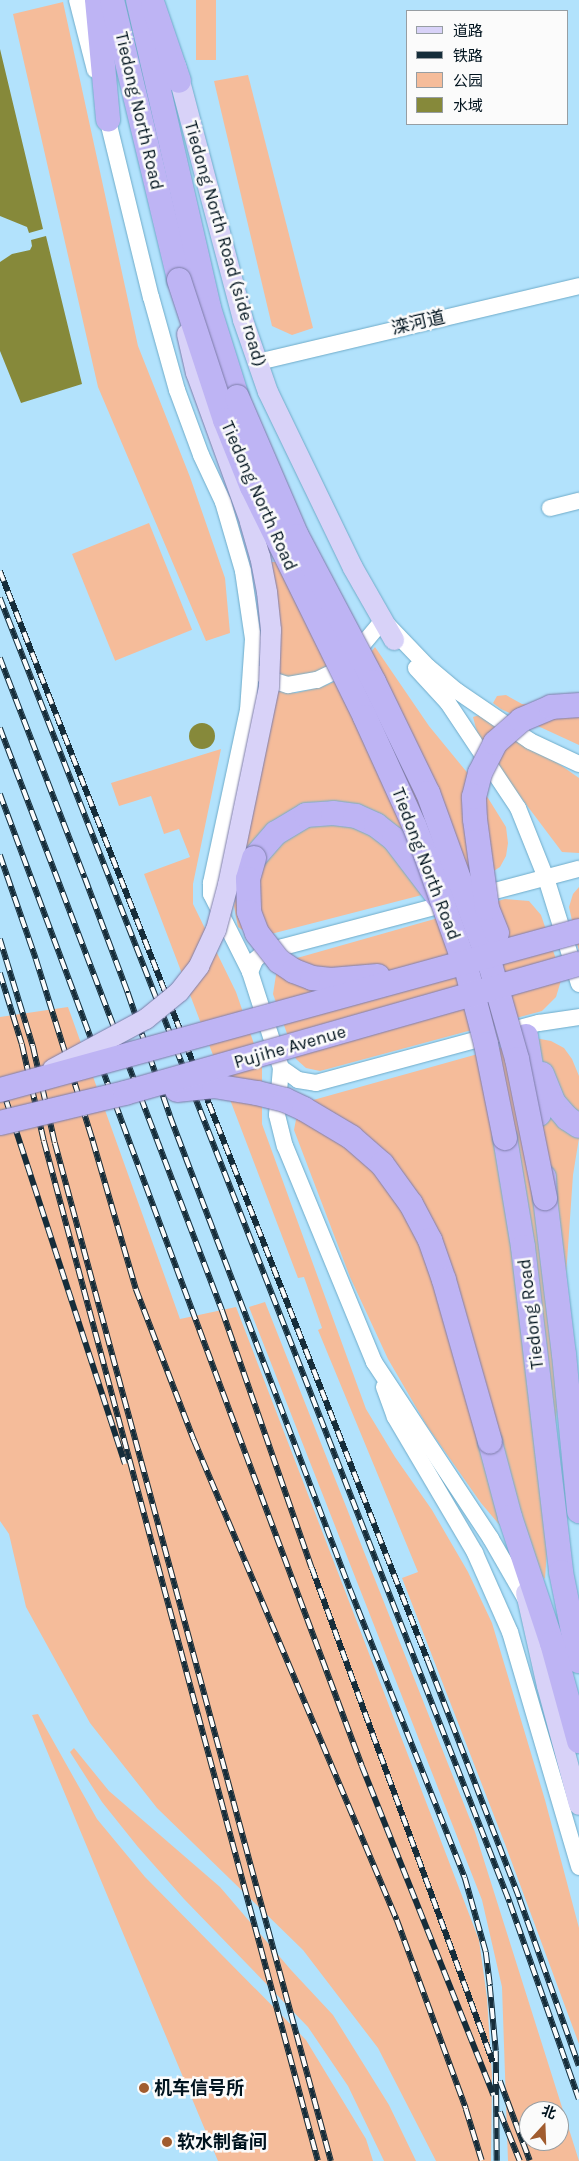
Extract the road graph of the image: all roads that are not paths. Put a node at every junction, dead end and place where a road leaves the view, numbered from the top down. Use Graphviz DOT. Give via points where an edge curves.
graph roads {
  1 [pos="77,0"];
  2 [pos="97,0"];
  3 [pos="112,0"];
  4 [pos="138,0"];
  5 [pos="151,0"];
  6 [pos="163,0"];
  7 [pos="179,81"];
  8 [pos="108,119"];
  9 [pos="180,280"];
  10 [pos="579,286"];
  11 [pos="258,362"];
  12 [pos="579,501"];
  13 [pos="550,508"];
  14 [pos="383,620"];
  15 [pos="394,640"];
  16 [pos="252,653"];
  17 [pos="579,705"];
  18 [pos="579,764"];
  19 [pos="428,793"];
  20 [pos="579,870"];
  21 [pos="546,878"];
  22 [pos="441,901"];
  23 [pos="487,908"];
  24 [pos="579,916"];
  25 [pos="579,931"];
  26 [pos="528,944"];
  27 [pos="490,964"];
  28 [pos="579,964"];
  29 [pos="432,970"];
  30 [pos="467,970"];
  31 [pos="250,972"];
  32 [pos="528,978"];
  33 [pos="579,978"];
  34 [pos="579,984"];
  35 [pos="579,1016"];
  36 [pos="526,1036"];
  37 [pos="281,1068"];
  38 [pos="23,1084"];
  39 [pos="0,1090"];
  40 [pos="125,1094"];
  41 [pos="0,1123"];
  42 [pos="579,1126"];
  43 [pos="545,1198"];
  44 [pos="564,1354"];
  45 [pos="374,1362"];
  46 [pos="579,1428"];
  47 [pos="579,1511"];
  48 [pos="510,1517"];
  49 [pos="528,1602"];
  50 [pos="552,1643"];
  51 [pos="579,1661"];
  52 [pos="579,1741"];
  53 [pos="579,1805"];
  54 [pos="579,1867"];
  1 -- 8 [label="street"];
  2 -- 8 [label="highway"];
  3 -- 9 [label="highway, Tiedong North Road"];
  4 -- 19 [label="highway, Tiedong North Road, bridge" via="209,308 237,397 297,536"];
  5 -- 7 [label="highway"];
  6 -- 7 [label="main road, Tiedong North Road (side road)"];
  7 -- 11 [label="main road, Tiedong North Road (side road)" via="243,320"];
  8 -- 16 [label="street, Tiedong North Road" via="177,390 223,502 243,571"];
  9 -- 22 [label="highway, Tiedong North Road, bridge" via="225,420 252,487 414,825"];
  9 -- 38 [label="main road, bridge" via="196,373 250,521 268,592 271,630 269,687 228,885 216,930 199,966 179,992 146,1019"];
  10 -- 11 [label="street, 滦河道"];
  11 -- 14 [label="main road, Tiedong North Road (side road)" via="288,436 353,568"];
  12 -- 13 [label="street"];
  14 -- 15 [label="main road, Tiedong North Road (side road)"];
  14 -- 16 [label="street" via="344,667 317,680 288,685 266,678"];
  14 -- 18 [label="street" via="428,667 458,691 530,742"];
  15 -- 21 [label="street" via="448,703 518,808"];
  16 -- 31 [label="street, Tiedong North Road" via="248,710 211,894"];
  17 -- 23 [label="highway, bridge" via="551,707 521,720 495,743 483,764 474,812"];
  19 -- 23 [label="highway, bridge" via="454,831"];
  19 -- 27 [label="highway, Tiedong North Road, bridge"];
  20 -- 21 [label="street"];
  21 -- 31 [label="street" via="268,951 255,960"];
  21 -- 34 [label="street"];
  22 -- 29 [label="highway, bridge" via="394,839 366,820 344,814 306,815 284,826 254,858 248,879 249,912 257,933 273,955 294,971 312,978 331,980"];
  22 -- 30 [label="highway, Tiedong North Road, bridge"];
  23 -- 36 [label="highway, bridge" via="516,993"];
  24 -- 26 [label="highway"];
  25 -- 26 [label="highway, Pujihe Avenue, bridge"];
  26 -- 29 [label="highway, Pujihe Avenue, bridge"];
  27 -- 43 [label="highway, Tiedong Road, bridge" via="518,1059"];
  28 -- 32 [label="highway, Pujihe Avenue, bridge"];
  29 -- 38 [label="highway, Pujihe Avenue, bridge"];
  30 -- 51 [label="highway, Tiedong Road, bridge" via="486,1044 517,1203 561,1572"];
  31 -- 37 [label="street, Tiedong North Road"];
  32 -- 33 [label="highway, bridge"];
  32 -- 40 [label="highway, Pujihe Avenue, bridge"];
  35 -- 37 [label="street, Pujihe Avenue" via="539,1023 316,1083 298,1080"];
  36 -- 42 [label="highway" via="554,1103"];
  36 -- 43 [label="highway, bridge" via="541,1126"];
  37 -- 45 [label="street" via="278,1115 285,1146"];
  38 -- 39 [label="highway, Pujihe Avenue, bridge"];
  40 -- 41 [label="highway, Pujihe Avenue, bridge"];
  40 -- 48 [label="highway, bridge" via="214,1086 285,1100 351,1136 390,1174 430,1240 444,1280"];
  43 -- 44 [label="highway, Tiedong Road"];
  44 -- 46 [label="main road"];
  44 -- 47 [label="highway, Tiedong Road"];
  45 -- 49 [label="street"];
  45 -- 54 [label="street" via="396,1417 475,1553 510,1632"];
  48 -- 49 [label="main road"];
  48 -- 50 [label="highway"];
  49 -- 50 [label="street"];
  49 -- 53 [label="main road"];
  50 -- 52 [label="highway"];
}
